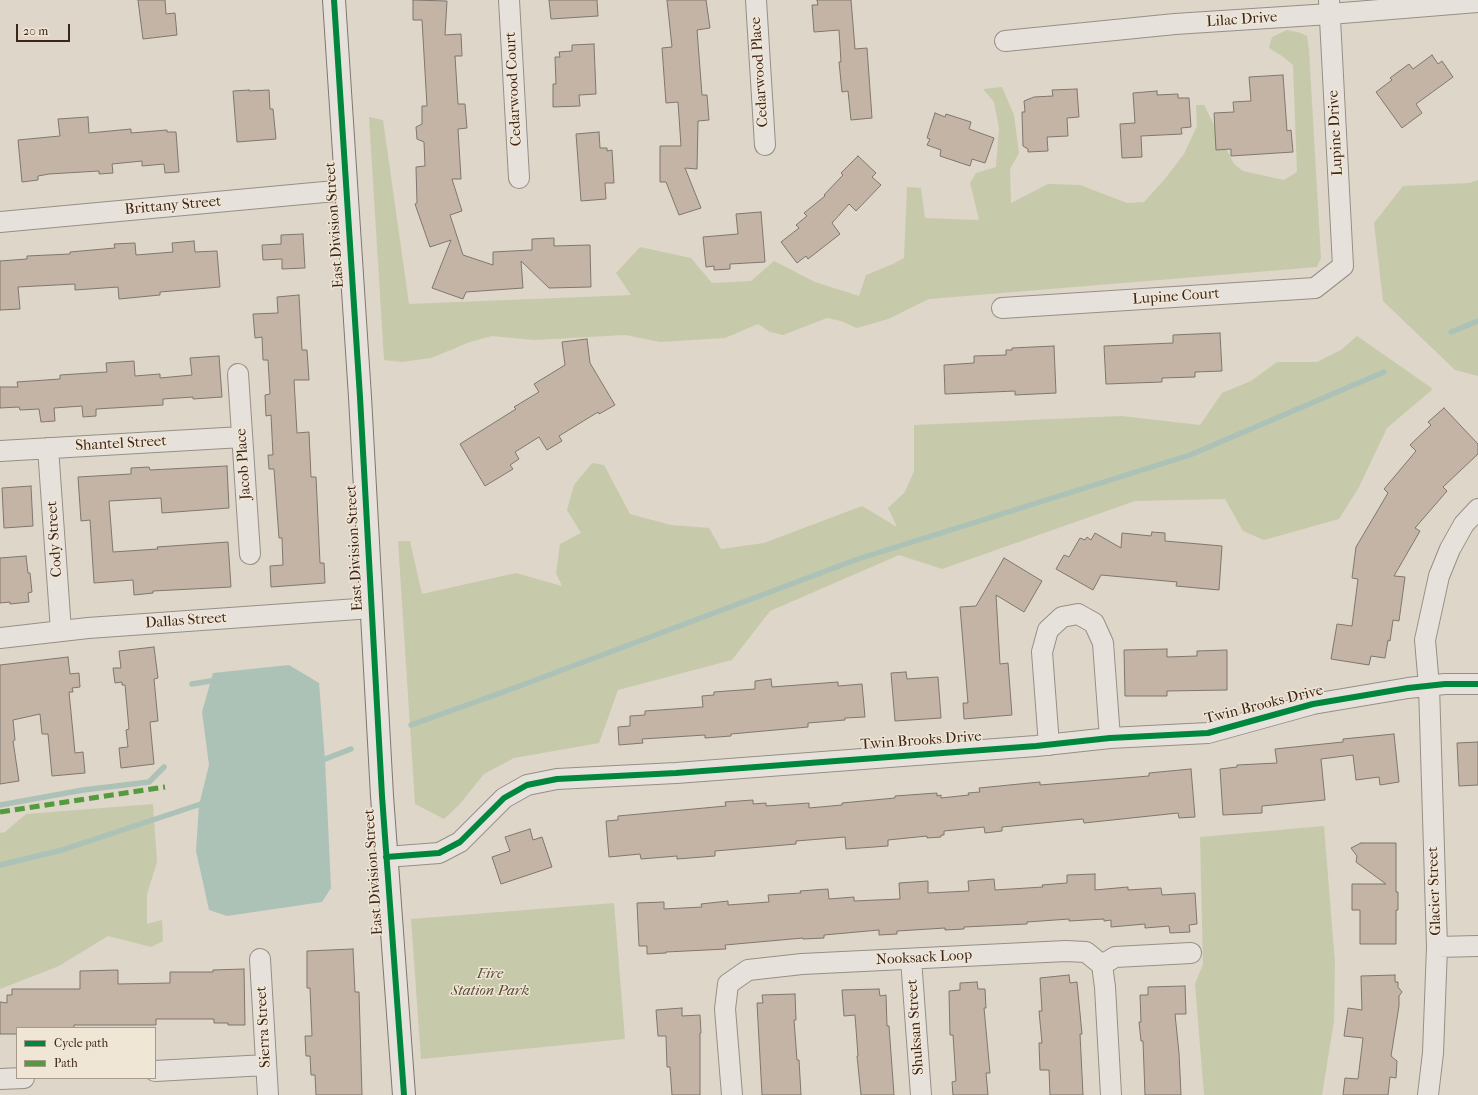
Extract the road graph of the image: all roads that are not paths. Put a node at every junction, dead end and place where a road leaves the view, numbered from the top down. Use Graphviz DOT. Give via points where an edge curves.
graph roads {
  1 [pos="334,0"];
  2 [pos="509,0"];
  3 [pos="756,0"];
  4 [pos="1478,2"];
  5 [pos="1329,7"];
  6 [pos="1005,41"];
  7 [pos="765,145"];
  8 [pos="519,178"];
  9 [pos="346,190"];
  10 [pos="0,222"];
  11 [pos="1343,266"];
  12 [pos="1002,308"];
  13 [pos="238,374"];
  14 [pos="242,437"];
  15 [pos="48,448"];
  16 [pos="0,451"];
  17 [pos="1478,509"];
  18 [pos="250,554"];
  19 [pos="372,608"];
  20 [pos="61,631"];
  21 [pos="0,638"];
  22 [pos="1478,684"];
  23 [pos="1428,686"];
  24 [pos="1110,738"];
  25 [pos="1049,744"];
  26 [pos="386,856"];
  27 [pos="1478,946"];
  28 [pos="1437,947"];
  29 [pos="1191,953"];
  30 [pos="260,959"];
  31 [pos="911,959"];
  32 [pos="1102,965"];
  33 [pos="266,1065"];
  34 [pos="156,1070"];
  35 [pos="16,1078"];
  36 [pos="0,1079"];
  37 [pos="268,1095"];
  38 [pos="404,1095"];
  39 [pos="732,1095"];
  40 [pos="920,1095"];
  41 [pos="1111,1095"];
  42 [pos="1428,1095"];
  1 -- 9 [label="street, East Division Street"];
  2 -- 8 [label="street, Cedarwood Court"];
  3 -- 7 [label="street, Cedarwood Place"];
  4 -- 5 [label="street, Lilac Drive"];
  5 -- 6 [label="street, Lilac Drive"];
  5 -- 11 [label="street, Lupine Drive"];
  9 -- 10 [label="street, Brittany Street"];
  9 -- 19 [label="street, East Division Street"];
  11 -- 12 [label="street, Lupine Court" via="1315,288"];
  13 -- 14 [label="street, Jacob Place"];
  14 -- 15 [label="street, Shantel Street"];
  14 -- 18 [label="street, Jacob Place"];
  15 -- 16 [label="street, Shantel Street"];
  15 -- 20 [label="street, Cody Street"];
  17 -- 23 [label="street, Glacier Street" via="1464,524 1439,576 1425,640"];
  19 -- 20 [label="street, Dallas Street"];
  19 -- 26 [label="street, East Division Street"];
  20 -- 21 [label="street, Dallas Street"];
  22 -- 23 [label="street, Twin Brooks Drive"];
  23 -- 24 [label="street, Twin Brooks Drive" via="1313,704 1208,733"];
  23 -- 28 [label="street, Glacier Street"];
  24 -- 25 [label="street, Twin Brooks Drive"];
  24 -- 25 [label="street" via="1103,643 1094,623 1078,614 1062,617 1048,630 1042,652"];
  25 -- 26 [label="street, Twin Brooks Drive" via="676,773 557,779 527,786 504,798 460,842 439,853"];
  26 -- 38 [label="street, East Division Street"];
  27 -- 28 [label="street"];
  28 -- 42 [label="street, Glacier Street" via="1433,1053"];
  29 -- 32 [label="street" via="1115,957"];
  30 -- 33 [label="street, Sierra Street"];
  31 -- 32 [label="street, Nooksack Loop" via="1066,951 1086,952"];
  31 -- 39 [label="street, Nooksack Loop" via="802,964 748,970 728,984 725,1009"];
  31 -- 40 [label="street, Shuksan Street"];
  32 -- 41 [label="street" via="1106,987"];
  33 -- 34 [label="street"];
  33 -- 37 [label="street, Sierra Street"];
  35 -- 36 [label="street"];
}
